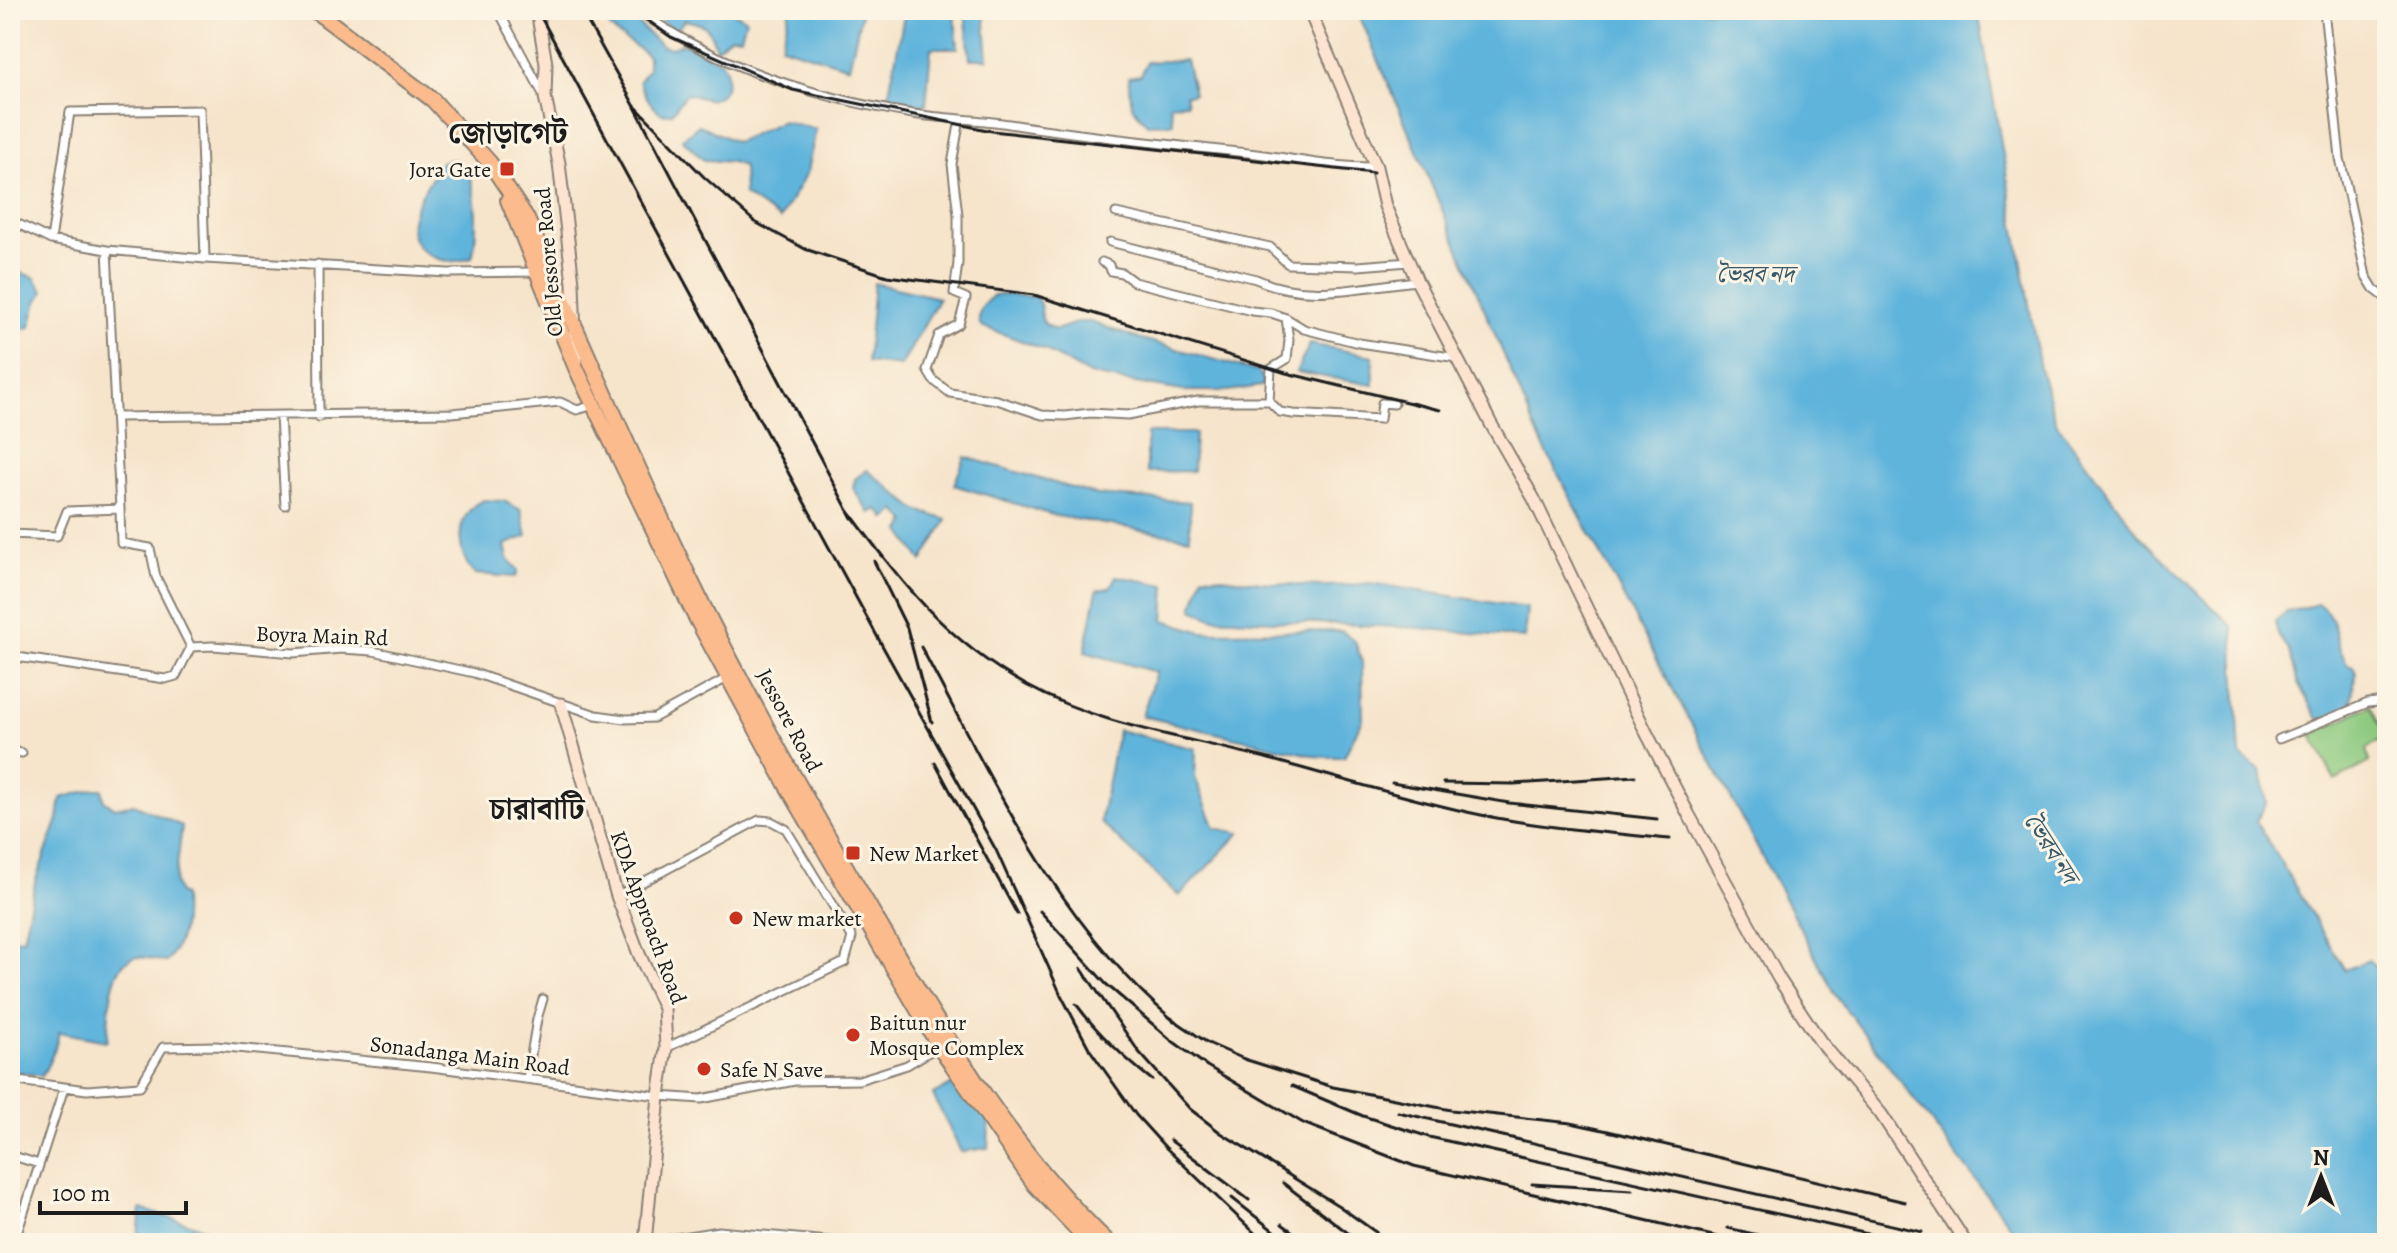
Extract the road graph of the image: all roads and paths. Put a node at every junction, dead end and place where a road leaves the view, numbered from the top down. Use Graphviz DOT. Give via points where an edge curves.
graph roads {
  1 [pos="314,10"];
  2 [pos="498,10"];
  3 [pos="537,10"];
  4 [pos="638,10"];
  5 [pos="1309,10"];
  6 [pos="2324,10"];
  7 [pos="545,97"];
  8 [pos="960,119"];
  9 [pos="1376,167"];
  10 [pos="499,177"];
  11 [pos="1116,213"];
  12 [pos="10,220"];
  13 [pos="51,240"];
  14 [pos="1110,242"];
  15 [pos="107,250"];
  16 [pos="205,259"];
  17 [pos="1102,262"];
  18 [pos="1409,262"];
  19 [pos="318,264"];
  20 [pos="537,272"];
  21 [pos="1417,281"];
  22 [pos="2387,299"];
  23 [pos="1286,318"];
  24 [pos="576,331"];
  25 [pos="1457,358"];
  26 [pos="576,368"];
  27 [pos="1269,401"];
  28 [pos="1394,404"];
  29 [pos="594,405"];
  30 [pos="280,416"];
  31 [pos="117,417"];
  32 [pos="319,417"];
  33 [pos="285,505"];
  34 [pos="120,509"];
  35 [pos="10,534"];
  36 [pos="191,647"];
  37 [pos="10,656"];
  38 [pos="729,677"];
  39 [pos="2387,701"];
  40 [pos="561,704"];
  41 [pos="2279,739"];
  42 [pos="10,751"];
  43 [pos="22,753"];
  44 [pos="617,896"];
  45 [pos="870,930"];
  46 [pos="852,937"];
  47 [pos="543,999"];
  48 [pos="939,1046"];
  49 [pos="666,1048"];
  50 [pos="527,1079"];
  51 [pos="10,1080"];
  52 [pos="64,1088"];
  53 [pos="659,1096"];
  54 [pos="10,1155"];
  55 [pos="39,1164"];
  56 [pos="17,1242"];
  57 [pos="645,1243"];
  58 [pos="851,1243"];
  59 [pos="1090,1243"];
  60 [pos="1109,1243"];
  61 [pos="1966,1243"];
  1 -- 10 [label="highway, Jessore Road" via="433,100"];
  2 -- 7 [label="street"];
  3 -- 7 [label="street, Old Jessore Road" via="546,64"];
  4 -- 8 [label="street" via="675,36 773,80 913,114"];
  5 -- 9 [label="street"];
  6 -- 22 [label="street" via="2340,158 2366,276"];
  7 -- 24 [label="street, Old Jessore Road" via="559,163"];
  8 -- 9 [label="street" via="1343,168"];
  8 -- 27 [label="street" via="952,164 958,215 954,293 966,298 959,324 939,335 931,352 927,370 933,380 950,393 1054,416 1128,415 1198,401"];
  9 -- 18 [label="street" via="1385,206"];
  10 -- 20 [label="highway, Jessore Road"];
  10 -- 24 [label="highway, Jessore Road" via="526,217"];
  11 -- 18 [label="street" via="1270,247 1288,264"];
  12 -- 13 [label="street"];
  13 -- 15 [label="street"];
  13 -- 16 [label="street" via="70,112 200,110"];
  14 -- 21 [label="street" via="1299,291 1338,292"];
  15 -- 16 [label="street"];
  15 -- 31 [label="street"];
  16 -- 19 [label="street"];
  17 -- 23 [label="street" via="1134,282"];
  18 -- 21 [label="street"];
  19 -- 20 [label="street" via="448,273"];
  19 -- 32 [label="street"];
  20 -- 26 [label="highway, Jessore Road"];
  21 -- 25 [label="street"];
  23 -- 25 [label="street" via="1304,329 1359,343"];
  23 -- 27 [label="street" via="1287,359 1271,369"];
  24 -- 26 [label="street, Old Jessore Road"];
  24 -- 60 [label="highway, Jessore Road" via="706,611 910,979 1042,1174"];
  25 -- 61 [label="street" via="1534,499 1689,815 1779,979 1820,1041 1881,1114"];
  26 -- 29 [label="highway, Jessore Road"];
  27 -- 28 [label="street" via="1280,412 1380,419 1382,403"];
  29 -- 32 [label="street" via="577,410 560,402 452,413"];
  29 -- 38 [label="highway, Jessore Road"];
  30 -- 31 [label="street"];
  30 -- 32 [label="street"];
  30 -- 33 [label="street"];
  31 -- 34 [label="street"];
  34 -- 35 [label="street" via="67,511 57,536"];
  34 -- 36 [label="street" via="121,543 150,548 156,577"];
  36 -- 37 [label="street" via="171,679"];
  36 -- 40 [label="street, Boyra Main Rd" via="373,651 474,673"];
  38 -- 40 [label="street, Boyra Main Rd" via="654,718 596,715"];
  38 -- 45 [label="highway, Jessore Road"];
  39 -- 41 [label="street" via="2368,703"];
  40 -- 44 [label="street, KDA Approach Road"];
  42 -- 43 [label="street"];
  44 -- 46 [label="street" via="759,820 771,821 786,829"];
  44 -- 49 [label="street, KDA Approach Road" via="664,1008"];
  45 -- 46 [label="street"];
  45 -- 48 [label="highway, Jessore Road"];
  46 -- 49 [label="street" via="845,962"];
  47 -- 50 [label="street"];
  48 -- 53 [label="street, Sonadanga Main Road" via="907,1065 859,1080 795,1081 701,1099"];
  48 -- 59 [label="highway, Jessore Road" via="1035,1185"];
  49 -- 53 [label="street, KDA Approach Road"];
  50 -- 52 [label="street, Sonadanga Main Road" via="203,1046 163,1047 140,1086"];
  50 -- 53 [label="street, Sonadanga Main Road"];
  51 -- 52 [label="street, Sonadanga Main Road"];
  52 -- 55 [label="street"];
  53 -- 57 [label="street, KDA Approach Road"];
  54 -- 55 [label="street"];
  55 -- 56 [label="street"];
  57 -- 58 [label="street" via="719,1231"];
}
